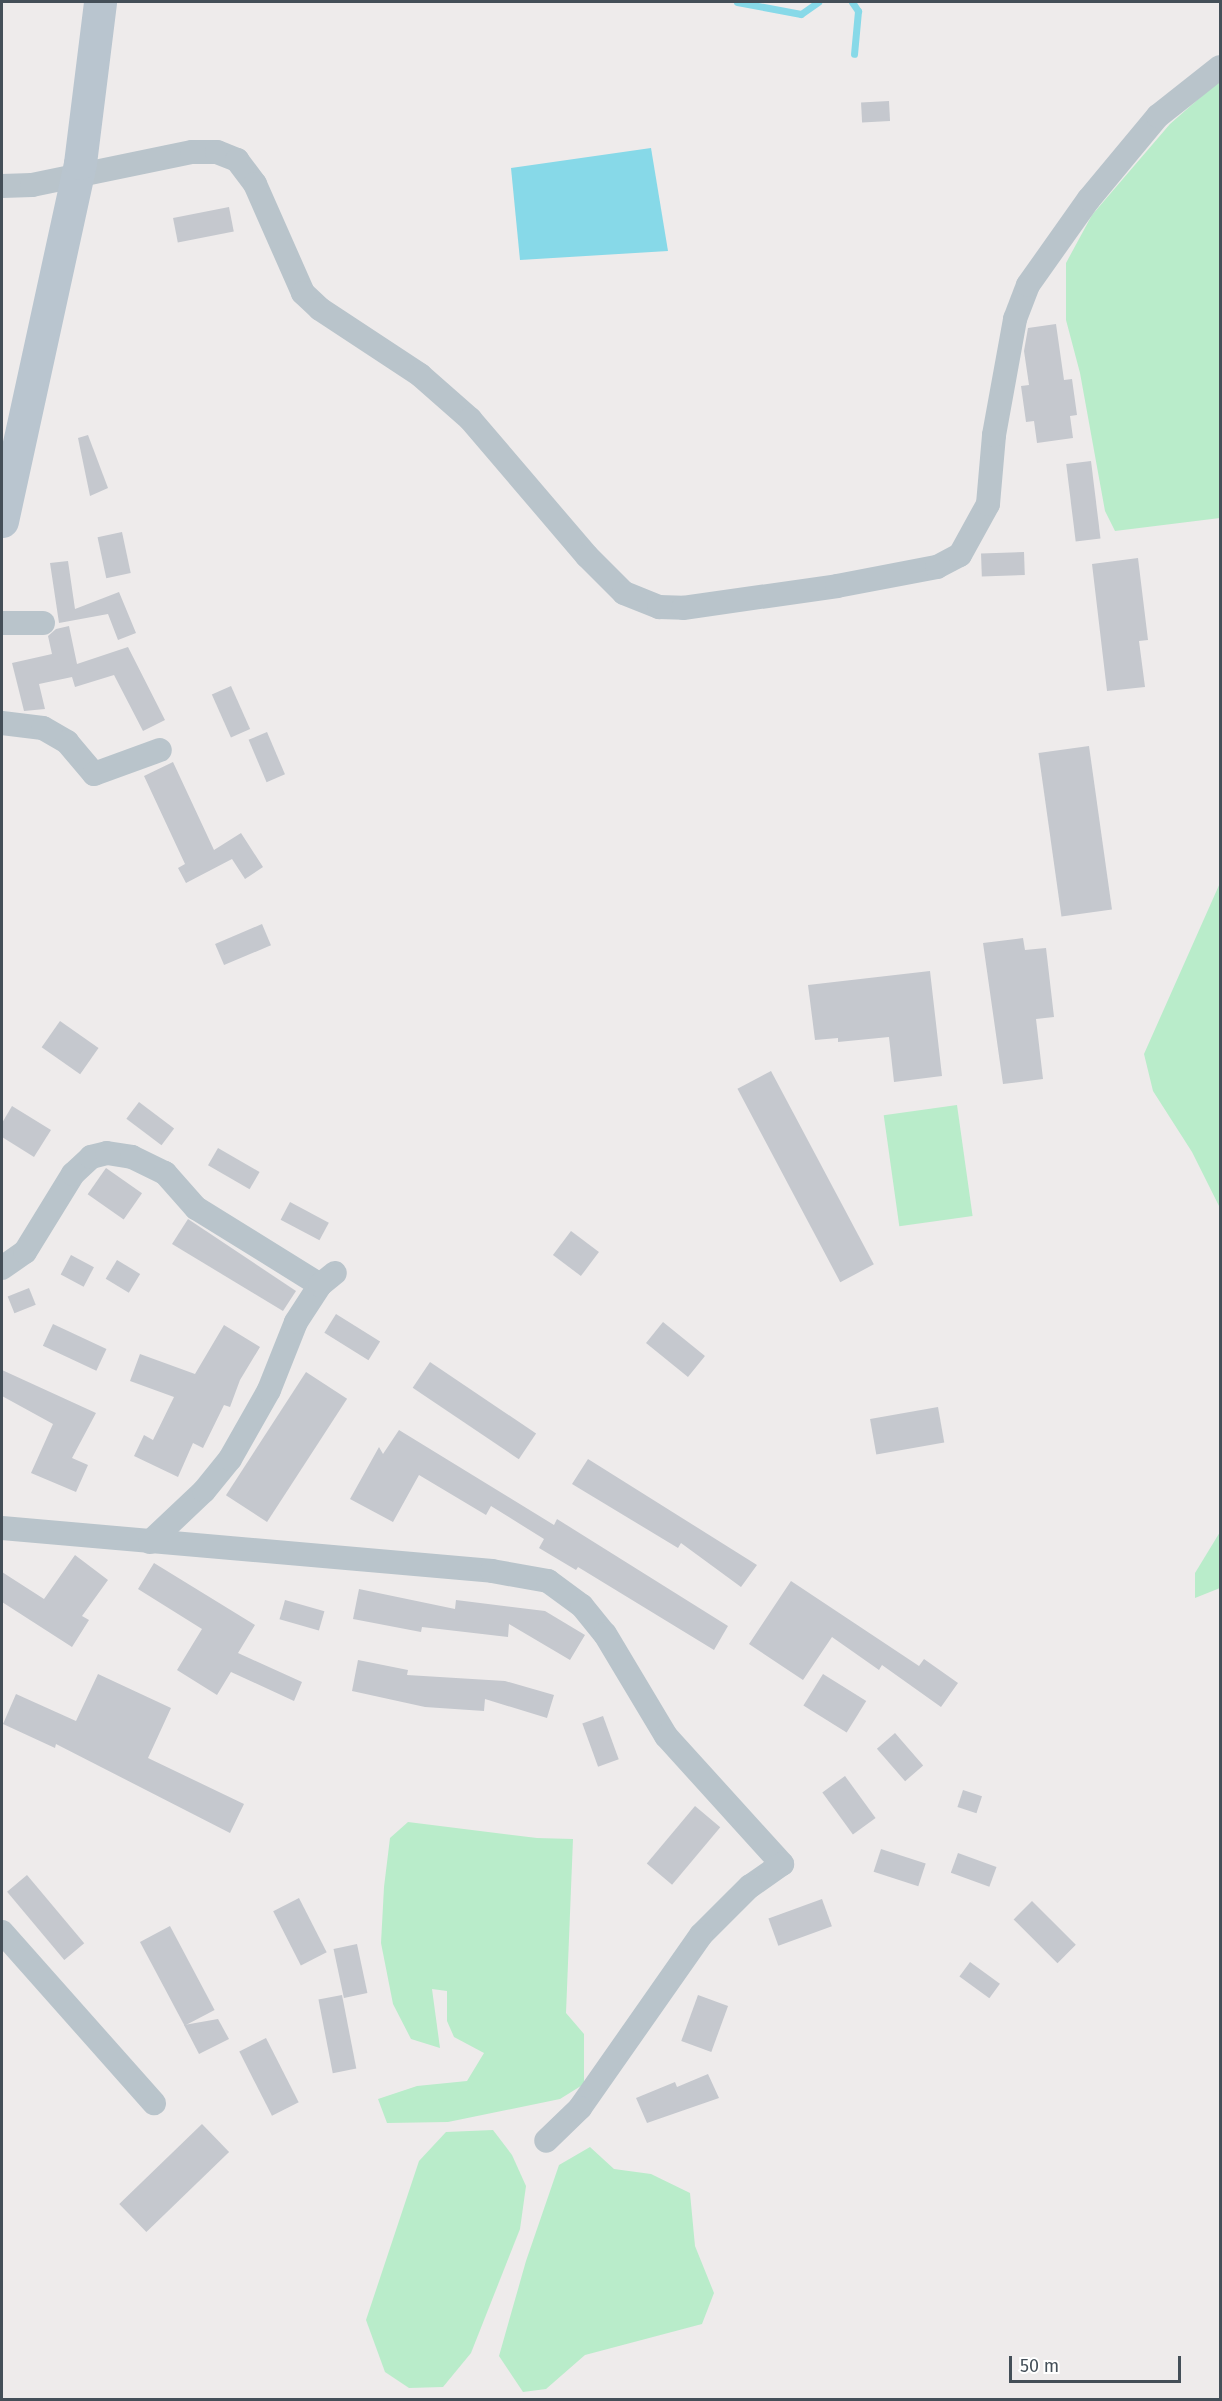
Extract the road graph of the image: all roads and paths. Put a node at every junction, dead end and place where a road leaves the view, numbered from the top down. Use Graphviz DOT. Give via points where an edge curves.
graph roads {
  1 [pos="100,2"];
  2 [pos="1221,67"];
  3 [pos="78,176"];
  4 [pos="2,186"];
  5 [pos="2,521"];
  6 [pos="2,623"];
  7 [pos="43,623"];
  8 [pos="2,723"];
  9 [pos="160,750"];
  10 [pos="2,1268"];
  11 [pos="2,1528"];
  12 [pos="150,1542"];
  13 [pos="2,1932"];
  14 [pos="154,2103"];
  15 [pos="546,2141"];
  1 -- 3 [label="street"];
  2 -- 3 [label="street" via="1158,116 1089,199 1028,285 1015,319 994,435 988,504 960,555 937,567 683,608 659,608 624,593 454,404 420,375 320,309 303,293 255,184 237,160 217,152 192,152"];
  3 -- 4 [label="street"];
  3 -- 5 [label="street"];
  6 -- 7 [label="street"];
  8 -- 9 [label="street" via="43,728 67,742 94,774"];
  10 -- 12 [label="street" via="25,1252 73,1174 91,1157 107,1153 132,1157 165,1173 196,1208 228,1231 328,1279 296,1322 269,1390 230,1459 204,1491"];
  11 -- 12 [label="street"];
  12 -- 15 [label="street" via="492,1571 548,1581 582,1606 605,1634 666,1736 782,1864 750,1886 701,1935 580,2108"];
  13 -- 14 [label="street"];
}
